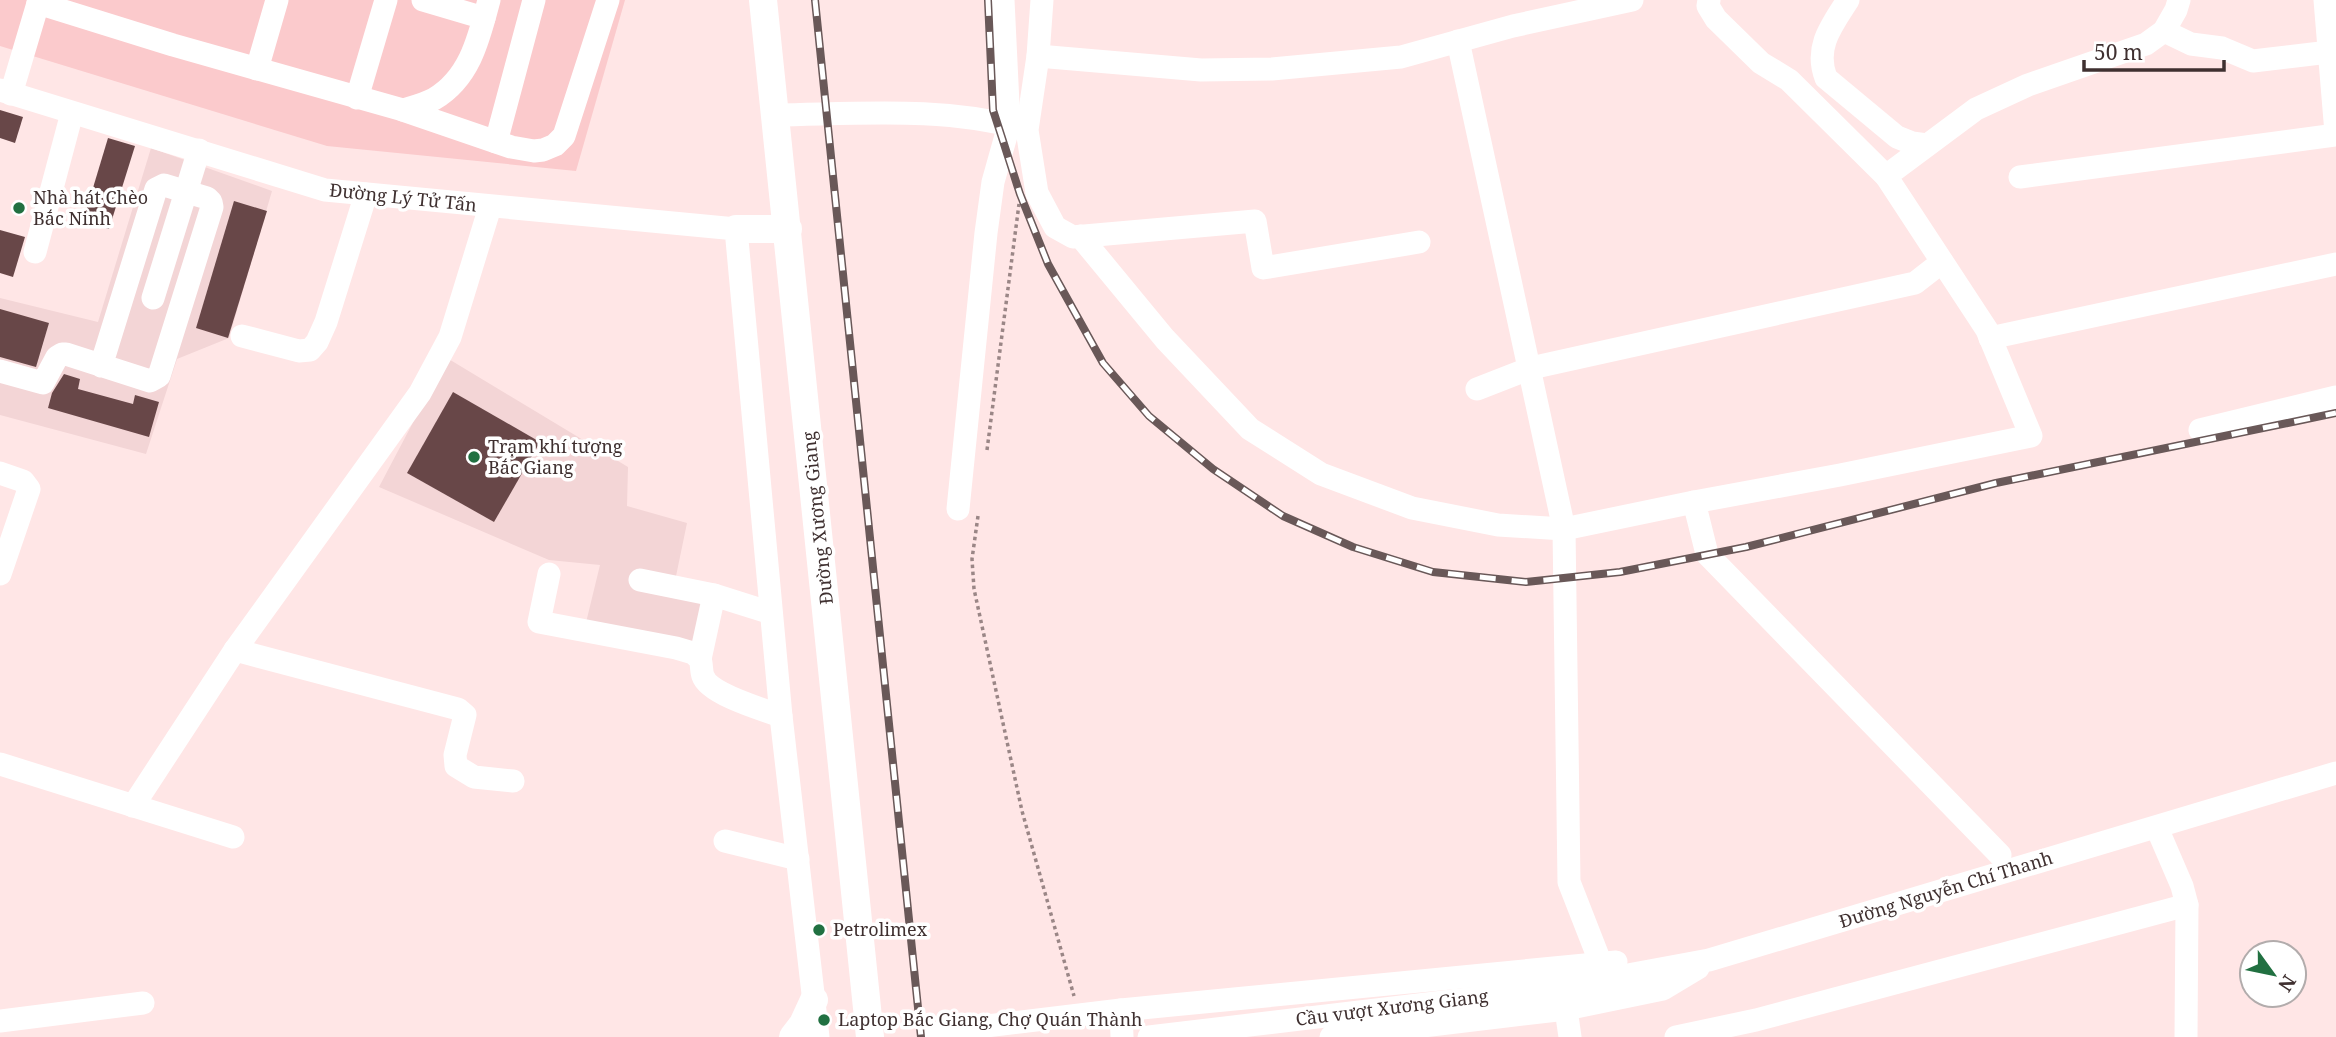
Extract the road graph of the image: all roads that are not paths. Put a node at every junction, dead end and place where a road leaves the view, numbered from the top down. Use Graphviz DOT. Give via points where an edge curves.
graph roads {
  1 [pos="277,0"];
  2 [pos="386,0"];
  3 [pos="423,0"];
  4 [pos="534,0"];
  5 [pos="608,0"];
  6 [pos="763,0"];
  7 [pos="1003,0"];
  8 [pos="1042,0"];
  9 [pos="1632,0"];
  10 [pos="1709,0"];
  11 [pos="1848,0"];
  12 [pos="2179,0"];
  13 [pos="2325,0"];
  14 [pos="39,1"];
  15 [pos="487,9"];
  16 [pos="2164,31"];
  17 [pos="1458,41"];
  18 [pos="2329,52"];
  19 [pos="1038,56"];
  20 [pos="257,69"];
  21 [pos="6,92"];
  22 [pos="357,98"];
  23 [pos="402,110"];
  24 [pos="72,113"];
  25 [pos="776,115"];
  26 [pos="1018,127"];
  27 [pos="2336,134"];
  28 [pos="496,142"];
  29 [pos="1927,145"];
  30 [pos="199,150"];
  31 [pos="1886,176"];
  32 [pos="2020,177"];
  33 [pos="186,192"];
  34 [pos="366,194"];
  35 [pos="490,207"];
  36 [pos="736,229"];
  37 [pos="788,229"];
  38 [pos="1080,236"];
  39 [pos="1419,242"];
  40 [pos="35,252"];
  41 [pos="1942,262"];
  42 [pos="2336,264"];
  43 [pos="124,289"];
  44 [pos="153,298"];
  45 [pos="180,307"];
  46 [pos="242,336"];
  47 [pos="1990,338"];
  48 [pos="101,366"];
  49 [pos="1531,368"];
  50 [pos="0,371"];
  51 [pos="1477,389"];
  52 [pos="2336,397"];
  53 [pos="2200,430"];
  54 [pos="0,473"];
  55 [pos="1694,502"];
  56 [pos="969,507"];
  57 [pos="1564,529"];
  58 [pos="549,573"];
  59 [pos="0,574"];
  60 [pos="640,580"];
  61 [pos="711,595"];
  62 [pos="771,613"];
  63 [pos="235,650"];
  64 [pos="700,659"];
  65 [pos="781,716"];
  66 [pos="0,764"];
  67 [pos="2336,773"];
  68 [pos="513,781"];
  69 [pos="133,806"];
  70 [pos="2157,828"];
  71 [pos="233,837"];
  72 [pos="725,841"];
  73 [pos="2000,855"];
  74 [pos="797,859"];
  75 [pos="2187,905"];
  76 [pos="1709,960"];
  77 [pos="1601,964"];
  78 [pos="1552,989"];
  79 [pos="814,1000"];
  80 [pos="143,1003"];
  81 [pos="1566,1009"];
  82 [pos="1121,1010"];
  83 [pos="0,1021"];
  84 [pos="26,1027"];
  85 [pos="1756,1028"];
  86 [pos="793,1037"];
  87 [pos="818,1037"];
  88 [pos="870,1037"];
  89 [pos="934,1037"];
  90 [pos="1122,1037"];
  91 [pos="1149,1037"];
  92 [pos="1331,1037"];
  93 [pos="1570,1037"];
  94 [pos="1676,1037"];
  95 [pos="2186,1037"];
  1 -- 20 [label="street"];
  2 -- 22 [label="street"];
  3 -- 15 [label="street"];
  4 -- 28 [label="street"];
  5 -- 28 [label="street" via="564,136 555,145 534,151"];
  6 -- 25 [label="main road, Đường Xương Giang"];
  7 -- 26 [label="street"];
  8 -- 19 [label="street"];
  9 -- 17 [label="street"];
  10 -- 31 [label="street" via="1716,19 1761,62 1788,80"];
  11 -- 29 [label="street" via="1821,52 1826,78 1897,136"];
  12 -- 16 [label="street"];
  13 -- 18 [label="street"];
  14 -- 20 [label="street"];
  14 -- 21 [label="street"];
  15 -- 23 [label="street" via="469,62 455,82 431,100"];
  16 -- 18 [label="street" via="2191,44 2222,48 2253,61"];
  16 -- 29 [label="street" via="2146,44 2028,85 1976,109"];
  17 -- 19 [label="street" via="1401,57 1272,69 1201,70"];
  17 -- 49 [label="street"];
  18 -- 27 [label="street"];
  19 -- 26 [label="street"];
  20 -- 22 [label="street"];
  21 -- 24 [label="street, Đường Lý Tử Tấn"];
  22 -- 23 [label="street"];
  23 -- 28 [label="street"];
  24 -- 30 [label="street, Đường Lý Tử Tấn"];
  24 -- 40 [label="street"];
  25 -- 26 [label="street" via="912,114"];
  25 -- 37 [label="main road, Đường Xương Giang"];
  26 -- 38 [label="street" via="1037,193 1055,227"];
  26 -- 56 [label="street" via="993,182 986,233"];
  27 -- 32 [label="street"];
  29 -- 31 [label="street"];
  30 -- 33 [label="street"];
  30 -- 34 [label="street, Đường Lý Tử Tấn" via="325,190"];
  31 -- 41 [label="street"];
  33 -- 43 [label="street" via="164,185 156,189"];
  33 -- 44 [label="street"];
  33 -- 45 [label="street" via="206,198 212,207"];
  34 -- 35 [label="street, Đường Lý Tử Tấn"];
  34 -- 46 [label="street" via="317,342 310,350 299,351"];
  35 -- 36 [label="street, Đường Lý Tử Tấn"];
  35 -- 63 [label="street" via="450,337 420,393"];
  36 -- 37 [label="main road"];
  36 -- 62 [label="street"];
  37 -- 88 [label="main road, Đường Xương Giang"];
  38 -- 39 [label="street" via="1255,221 1263,268"];
  38 -- 57 [label="street" via="1164,339 1250,429 1321,474 1412,508 1498,525"];
  41 -- 47 [label="street"];
  41 -- 49 [label="street" via="1915,283"];
  42 -- 47 [label="street"];
  43 -- 44 [label="street"];
  43 -- 48 [label="street"];
  44 -- 45 [label="street"];
  45 -- 48 [label="street" via="155,380"];
  47 -- 55 [label="street" via="2031,436"];
  48 -- 50 [label="street" via="62,354 43,383"];
  49 -- 51 [label="street"];
  49 -- 57 [label="street"];
  52 -- 53 [label="street"];
  54 -- 59 [label="street" via="23,481 29,489"];
  55 -- 57 [label="street"];
  55 -- 73 [label="street" via="1707,554"];
  57 -- 77 [label="street" via="1569,882"];
  58 -- 64 [label="street" via="539,622 676,648"];
  60 -- 61 [label="street"];
  61 -- 62 [label="street"];
  61 -- 64 [label="street"];
  62 -- 65 [label="street"];
  63 -- 68 [label="street" via="458,709 465,715 456,766 474,777"];
  63 -- 69 [label="street"];
  64 -- 65 [label="street" via="708,683"];
  65 -- 74 [label="street"];
  66 -- 69 [label="street"];
  67 -- 70 [label="street, Đường Nguyễn Chí Thanh"];
  69 -- 71 [label="street"];
  70 -- 75 [label="street"];
  70 -- 76 [label="street, Đường Nguyễn Chí Thanh"];
  72 -- 74 [label="street"];
  74 -- 79 [label="street"];
  75 -- 85 [label="street"];
  75 -- 95 [label="street"];
  76 -- 77 [label="street" via="1658,956"];
  76 -- 78 [label="street, Đường Nguyễn Chí Thanh"];
  76 -- 81 [label="street" via="1663,989"];
  77 -- 82 [label="street"];
  78 -- 91 [label="street, Cầu vượt Xương Giang"];
  79 -- 86 [label="main road"];
  79 -- 87 [label="street"];
  80 -- 84 [label="street"];
  81 -- 92 [label="street"];
  81 -- 93 [label="street"];
  82 -- 89 [label="street" via="961,1029"];
  82 -- 90 [label="street"];
  83 -- 84 [label="street"];
  85 -- 94 [label="street"];
}
